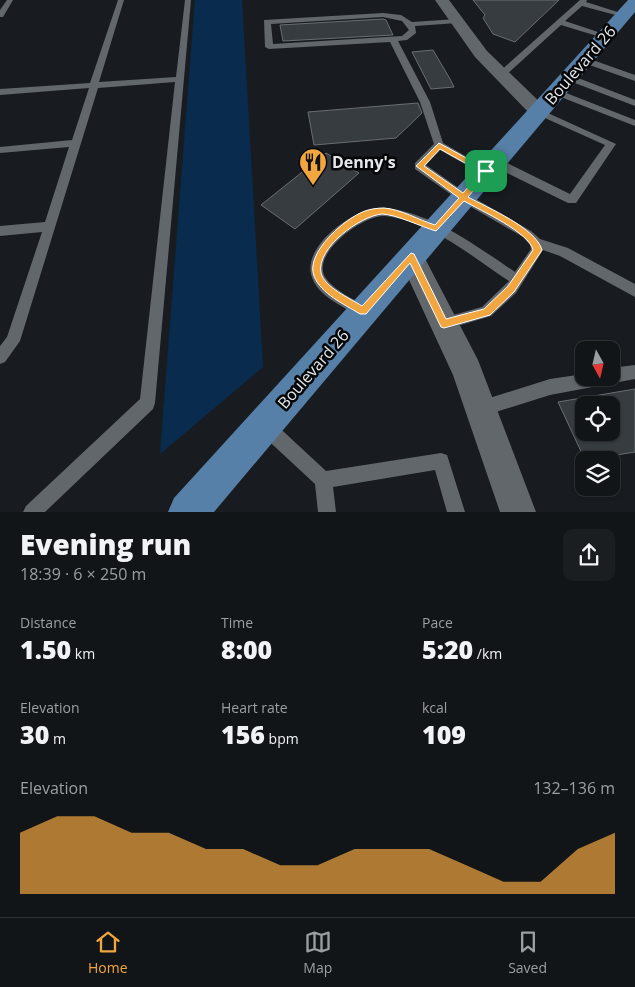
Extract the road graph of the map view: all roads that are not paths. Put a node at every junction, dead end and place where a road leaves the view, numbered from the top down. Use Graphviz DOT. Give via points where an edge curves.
graph roads {
  1 [pos="10,0"];
  2 [pos="120,0"];
  3 [pos="188,0"];
  4 [pos="442,0"];
  5 [pos="582,1"];
  6 [pos="631,5"];
  7 [pos="0,15"];
  8 [pos="457,21"];
  9 [pos="559,22"];
  10 [pos="410,24"];
  11 [pos="604,37"];
  12 [pos="393,39"];
  13 [pos="501,75"];
  14 [pos="635,78"];
  15 [pos="180,79"];
  16 [pos="562,85"];
  17 [pos="93,86"];
  18 [pos="0,92"];
  19 [pos="635,104"];
  20 [pos="635,122"];
  21 [pos="75,143"];
  22 [pos="439,145"];
  23 [pos="0,150"];
  24 [pos="490,166"];
  25 [pos="463,197"];
  26 [pos="50,226"];
  27 [pos="436,228"];
  28 [pos="0,231"];
  29 [pos="536,243"];
  30 [pos="411,256"];
  31 [pos="517,280"];
  32 [pos="635,291"];
  33 [pos="363,312"];
  34 [pos="444,324"];
  35 [pos="0,357"];
  36 [pos="635,372"];
  37 [pos="620,374"];
  38 [pos="575,383"];
  39 [pos="480,409"];
  40 [pos="264,425"];
  41 [pos="323,480"];
  42 [pos="32,512"];
  43 [pos="188,512"];
  44 [pos="328,512"];
  45 [pos="456,512"];
  46 [pos="518,512"];
  1 -- 7 [label="lane"];
  2 -- 17 [label="lane"];
  3 -- 15 [label="lane"];
  4 -- 8 [label="street"];
  5 -- 6 [label="lane"];
  5 -- 9 [label="lane"];
  6 -- 11 [label="main road, Boulevard 26"];
  8 -- 10 [label="lane"];
  8 -- 13 [label="street"];
  9 -- 11 [label="lane"];
  9 -- 13 [label="lane"];
  10 -- 12 [label="lane" via="413,31 404,38"];
  10 -- 12 [label="lane" via="397,16 383,15 267,22 269,47"];
  11 -- 16 [label="main road, Boulevard 26"];
  12 -- 22 [label="lane" via="426,102"];
  13 -- 16 [label="street"];
  14 -- 16 [label="lane"];
  15 -- 17 [label="lane"];
  15 -- 42 [label="lane" via="147,403"];
  16 -- 19 [label="lane"];
  16 -- 20 [label="lane"];
  16 -- 24 [label="main road, Boulevard 26"];
  16 -- 24 [label="lane" via="611,144 572,200"];
  17 -- 18 [label="lane"];
  17 -- 21 [label="lane"];
  21 -- 23 [label="lane"];
  21 -- 26 [label="lane"];
  22 -- 24 [label="lane"];
  22 -- 25 [label="lane" via="419,166"];
  24 -- 25 [label="main road, Boulevard 26"];
  25 -- 27 [label="main road, Boulevard 26"];
  25 -- 29 [label="lane" via="527,234"];
  26 -- 28 [label="lane"];
  26 -- 35 [label="lane" via="14,341"];
  27 -- 30 [label="main road, Boulevard 26"];
  27 -- 31 [label="lane"];
  27 -- 33 [label="lane" via="385,211 366,213 328,243 318,258 317,273 323,285"];
  29 -- 31 [label="lane" via="538,250"];
  29 -- 32 [label="lane" via="564,252"];
  30 -- 33 [label="main road, Boulevard 26"];
  30 -- 34 [label="street"];
  31 -- 34 [label="lane" via="486,312"];
  33 -- 40 [label="main road, Boulevard 26"];
  34 -- 39 [label="street" via="467,371"];
  36 -- 37 [label="lane"];
  38 -- 39 [label="lane" via="550,387"];
  39 -- 46 [label="street"];
  40 -- 41 [label="lane"];
  40 -- 43 [label="main road, Boulevard 26"];
  41 -- 44 [label="lane"];
  41 -- 45 [label="lane" via="441,461"];
}
